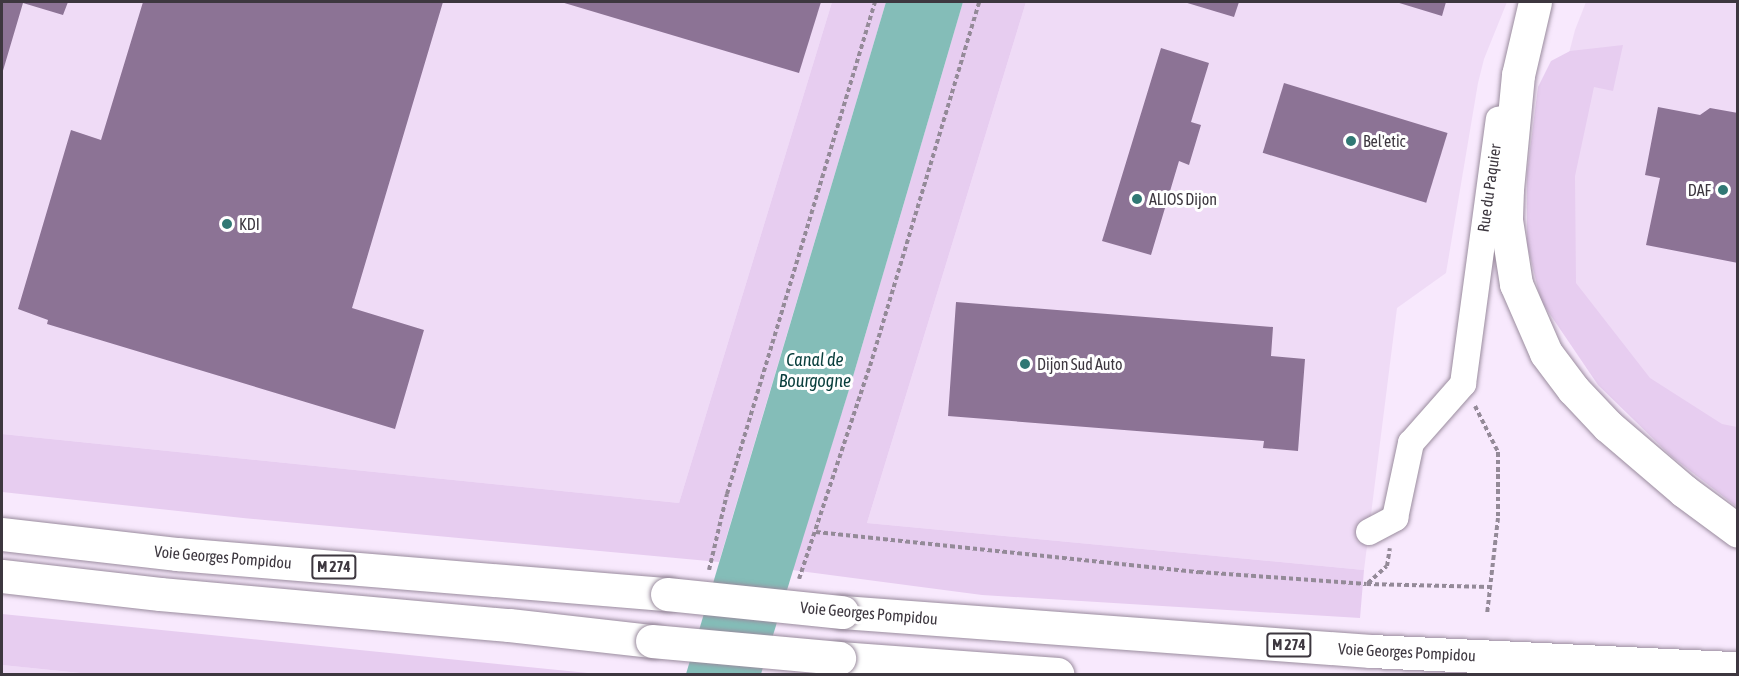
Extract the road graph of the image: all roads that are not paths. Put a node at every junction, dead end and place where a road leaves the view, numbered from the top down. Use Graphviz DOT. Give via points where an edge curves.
graph roads {
  1 [pos="1535,2"];
  2 [pos="1518,75"];
  3 [pos="1507,189"];
  4 [pos="1473,306"];
  5 [pos="1737,531"];
  6 [pos="1369,532"];
  7 [pos="2,534"];
  8 [pos="2,576"];
  9 [pos="1737,668"];
  10 [pos="1057,675"];
  1 -- 2 [label="main road, Rue du Paquier"];
  2 -- 3 [label="main road, Rue du Paquier"];
  2 -- 4 [label="street, Rue du Paquier" via="1498,119"];
  3 -- 4 [label="street, Rue du Paquier"];
  3 -- 5 [label="main road" via="1506,220 1516,284 1546,353 1608,426"];
  4 -- 6 [label="street, Rue du Paquier" via="1463,384 1411,443 1395,518"];
  7 -- 9 [label="main road, Voie Georges Pompidou / M 274, bridge" via="177,554 842,612 1371,651"];
  8 -- 10 [label="main road, bridge" via="652,641"];
}
